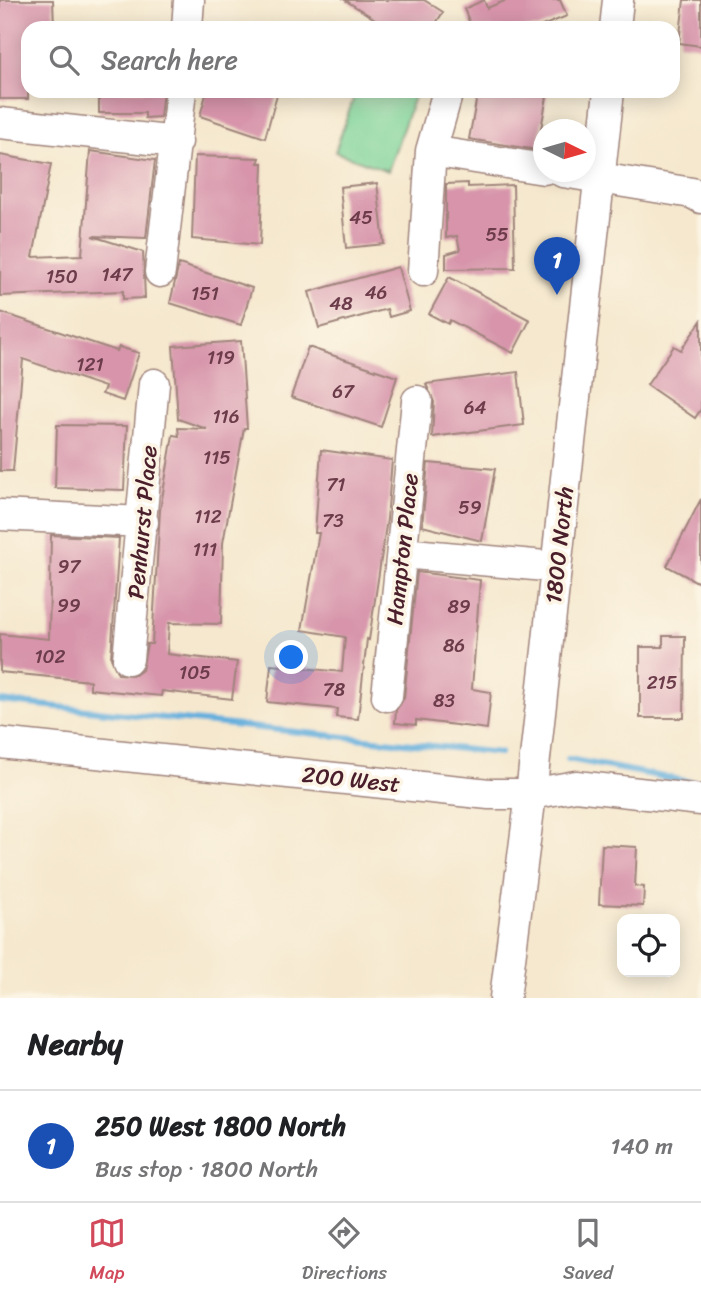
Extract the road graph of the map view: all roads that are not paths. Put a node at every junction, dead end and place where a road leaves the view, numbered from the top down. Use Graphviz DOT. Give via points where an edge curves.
graph roads {
  1 [pos="189,0"];
  2 [pos="618,0"];
  3 [pos="188,21"];
  4 [pos="616,21"];
  5 [pos="180,98"];
  6 [pos="447,98"];
  7 [pos="608,98"];
  8 [pos="0,123"];
  9 [pos="177,142"];
  10 [pos="431,151"];
  11 [pos="533,167"];
  12 [pos="596,176"];
  13 [pos="600,177"];
  14 [pos="701,198"];
  15 [pos="423,271"];
  16 [pos="160,272"];
  17 [pos="154,384"];
  18 [pos="417,401"];
  19 [pos="0,515"];
  20 [pos="143,523"];
  21 [pos="402,553"];
  22 [pos="556,567"];
  23 [pos="128,659"];
  24 [pos="387,696"];
  25 [pos="0,743"];
  26 [pos="531,794"];
  27 [pos="701,800"];
  28 [pos="505,998"];
  1 -- 3 [label="street"];
  2 -- 4 [label="street"];
  5 -- 9 [label="street"];
  6 -- 10 [label="street"];
  7 -- 13 [label="street, 1800 North"];
  8 -- 9 [label="street"];
  9 -- 16 [label="street"];
  10 -- 11 [label="street"];
  10 -- 15 [label="street"];
  12 -- 13 [label="street"];
  13 -- 14 [label="street" via="692,192"];
  13 -- 22 [label="street, 1800 North"];
  17 -- 20 [label="street, Penhurst Place"];
  18 -- 21 [label="street, Hampton Place"];
  19 -- 20 [label="street"];
  20 -- 23 [label="street, Penhurst Place"];
  21 -- 22 [label="street"];
  21 -- 24 [label="street, Hampton Place"];
  22 -- 26 [label="street, 1800 North"];
  25 -- 26 [label="street, 200 West" via="489,794"];
  26 -- 27 [label="street, 200 West" via="576,786"];
  26 -- 28 [label="street, 1800 North"];
}
